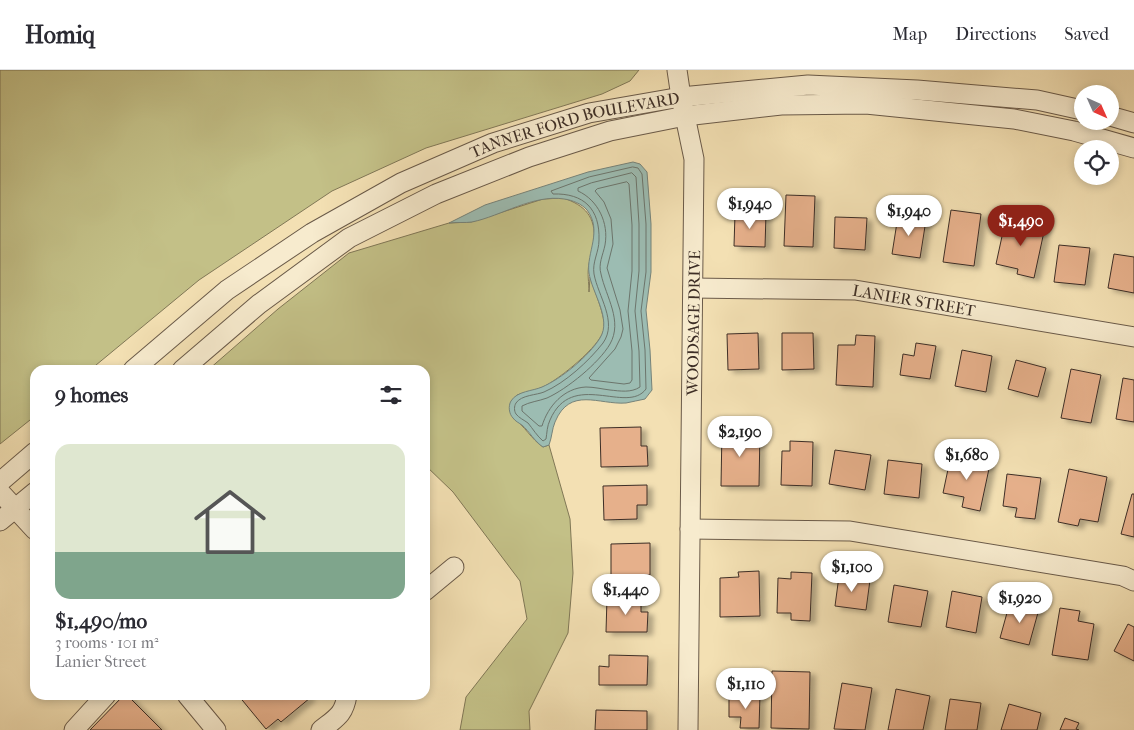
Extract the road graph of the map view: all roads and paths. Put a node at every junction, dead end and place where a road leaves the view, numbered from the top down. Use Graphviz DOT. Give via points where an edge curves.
graph roads {
  1 [pos="677,70"];
  2 [pos="681,97"];
  3 [pos="1074,108"];
  4 [pos="685,116"];
  5 [pos="1119,119"];
  6 [pos="1134,123"];
  7 [pos="1134,148"];
  8 [pos="693,288"];
  9 [pos="1134,337"];
  10 [pos="138,365"];
  11 [pos="188,365"];
  12 [pos="30,456"];
  13 [pos="0,482"];
  14 [pos="0,492"];
  15 [pos="30,496"];
  16 [pos="15,508"];
  17 [pos="0,521"];
  18 [pos="30,524"];
  19 [pos="690,529"];
  20 [pos="454,567"];
  21 [pos="1134,581"];
  22 [pos="430,587"];
  23 [pos="101,700"];
  24 [pos="191,700"];
  25 [pos="346,700"];
  26 [pos="74,730"];
  27 [pos="216,730"];
  28 [pos="321,730"];
  29 [pos="688,730"];
  1 -- 2 [label="street, WOODSAGE DRIVE"];
  2 -- 3 [label="street, TANNER FORD BOULEVARD" via="808,85 1037,100"];
  2 -- 4 [label="street, WOODSAGE DRIVE"];
  2 -- 10 [label="street, TANNER FORD BOULEVARD" via="589,113 493,143 401,183 312,233 227,290"];
  4 -- 7 [label="street, TANNER FORD BOULEVARD" via="781,105 866,104 1014,120 1074,131"];
  4 -- 8 [label="street, WOODSAGE DRIVE" via="694,160"];
  4 -- 11 [label="street, TANNER FORD BOULEVARD" via="610,131 529,157 436,194 366,229 259,304"];
  5 -- 6 [label="street"];
  8 -- 9 [label="street, LANIER STREET" via="855,290"];
  8 -- 19 [label="street, WOODSAGE DRIVE"];
  12 -- 13 [label="street"];
  14 -- 16 [label="street"];
  15 -- 16 [label="street"];
  16 -- 17 [label="street"];
  16 -- 18 [label="street"];
  19 -- 21 [label="street" via="850,531 1123,576"];
  19 -- 29 [label="street, WOODSAGE DRIVE"];
  20 -- 22 [label="street"];
  23 -- 26 [label="street"];
  24 -- 27 [label="street"];
  25 -- 28 [label="street" via="339,716"];
}
